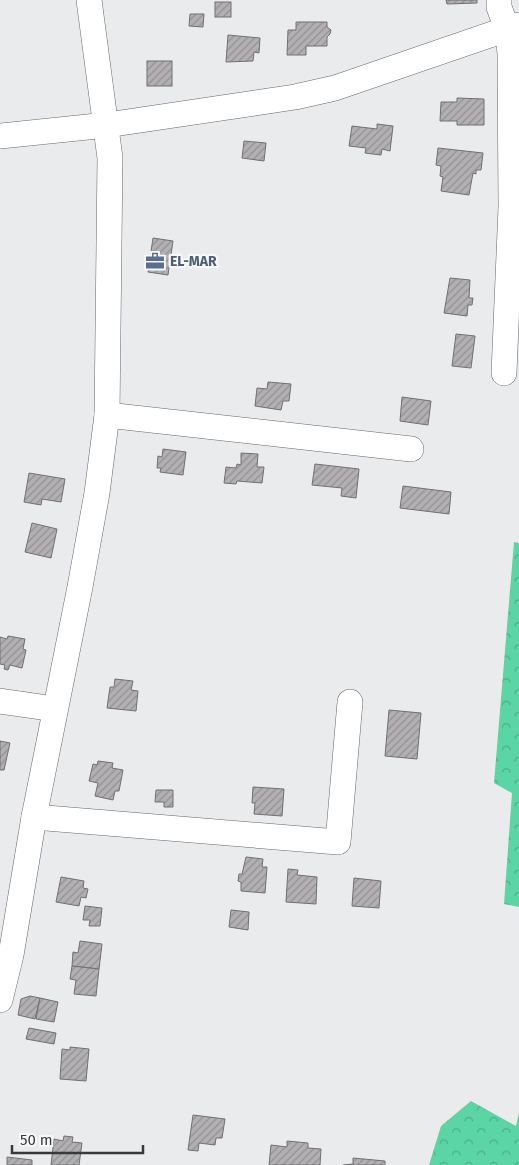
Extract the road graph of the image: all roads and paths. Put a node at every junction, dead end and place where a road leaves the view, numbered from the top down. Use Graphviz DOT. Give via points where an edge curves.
graph roads {
  1 [pos="89,0"];
  2 [pos="499,0"];
  3 [pos="513,27"];
  4 [pos="107,125"];
  5 [pos="0,136"];
  6 [pos="504,373"];
  7 [pos="107,415"];
  8 [pos="411,449"];
  9 [pos="0,701"];
  10 [pos="350,702"];
  11 [pos="55,710"];
  12 [pos="34,817"];
  13 [pos="0,1000"];
  1 -- 4 [label="street"];
  2 -- 3 [label="street" via="499,7"];
  3 -- 4 [label="street" via="335,88"];
  3 -- 6 [label="street" via="510,53 511,207"];
  4 -- 5 [label="street"];
  4 -- 7 [label="street" via="110,158"];
  7 -- 8 [label="street"];
  7 -- 11 [label="street" via="97,493"];
  9 -- 11 [label="street"];
  10 -- 12 [label="street" via="338,842"];
  11 -- 12 [label="street"];
  12 -- 13 [label="street" via="11,955"];
}
